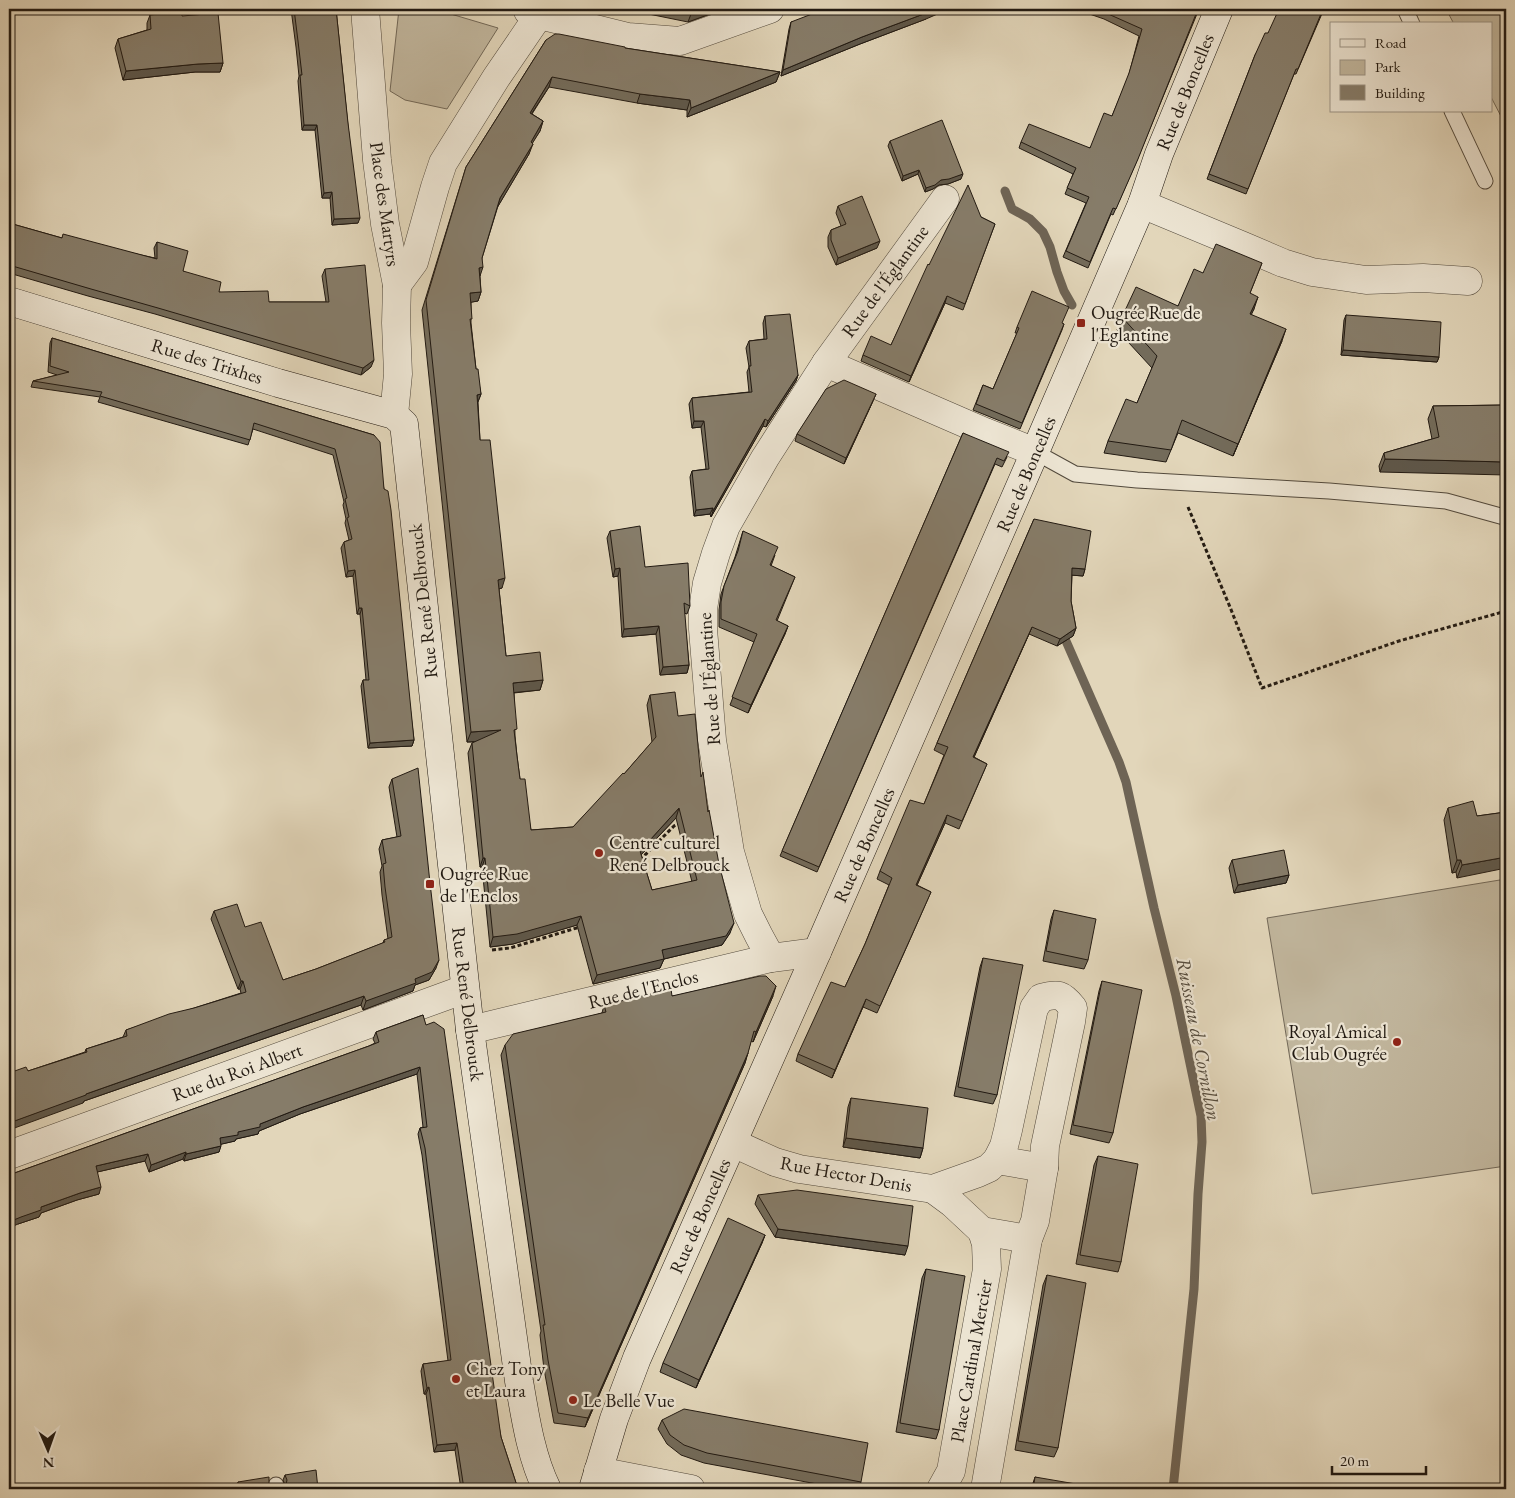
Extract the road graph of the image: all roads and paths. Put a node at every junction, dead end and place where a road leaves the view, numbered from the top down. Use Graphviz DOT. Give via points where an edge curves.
graph roads {
  1 [pos="365,9"];
  2 [pos="770,9"];
  3 [pos="1219,9"];
  4 [pos="1405,9"];
  5 [pos="536,11"];
  6 [pos="1411,22"];
  7 [pos="1452,112"];
  8 [pos="1485,181"];
  9 [pos="945,199"];
  10 [pos="1142,204"];
  11 [pos="1468,281"];
  12 [pos="397,285"];
  13 [pos="9,301"];
  14 [pos="826,363"];
  15 [pos="399,420"];
  16 [pos="1035,452"];
  17 [pos="1178,482"];
  18 [pos="1504,517"];
  19 [pos="1506,611"];
  20 [pos="724,815"];
  21 [pos="639,861"];
  22 [pos="586,925"];
  23 [pos="817,952"];
  24 [pos="461,953"];
  25 [pos="771,958"];
  26 [pos="465,990"];
  27 [pos="470,1030"];
  28 [pos="732,1143"];
  29 [pos="9,1155"];
  30 [pos="997,1160"];
  31 [pos="1044,1168"];
  32 [pos="933,1189"];
  33 [pos="982,1231"];
  34 [pos="1028,1239"];
  35 [pos="596,1480"];
  36 [pos="547,1489"];
  37 [pos="691,1489"];
  38 [pos="941,1489"];
  39 [pos="986,1489"];
  1 -- 12 [label="street, Place des Martyrs" via="384,224"];
  2 -- 5 [label="street" via="680,41 628,37"];
  3 -- 10 [label="street, Rue de Boncelles" via="1159,154"];
  4 -- 6 [label="lane"];
  5 -- 12 [label="street, Place des Martyrs" via="444,163 414,262"];
  7 -- 8 [label="lane"];
  9 -- 14 [label="street, Rue de l'Églantine"];
  10 -- 11 [label="street" via="1312,272 1366,280 1423,278"];
  10 -- 16 [label="street, Rue de Boncelles"];
  12 -- 15 [label="street, Rue René Delbrouck"];
  13 -- 15 [label="street, Rue des Trixhes"];
  14 -- 16 [label="street"];
  14 -- 20 [label="street, Rue de l'Églantine" via="726,526 707,583 703,629 712,740"];
  15 -- 24 [label="street, Rue René Delbrouck"];
  16 -- 17 [label="lane" via="1075,474"];
  16 -- 23 [label="street, Rue de Boncelles"];
  17 -- 18 [label="lane" via="1446,501"];
  17 -- 19 [label="path" via="1262,688 1398,641"];
  20 -- 21 [label="path" via="674,826"];
  20 -- 25 [label="street, Rue de l'Églantine" via="730,852 748,914"];
  22 -- 24 [label="path" via="510,948"];
  23 -- 25 [label="street, Rue de l'Enclos"];
  23 -- 28 [label="street, Rue de Boncelles"];
  24 -- 26 [label="street, Rue René Delbrouck"];
  25 -- 27 [label="street, Rue de l'Enclos"];
  26 -- 27 [label="street, Rue René Delbrouck"];
  26 -- 29 [label="street, Rue du Roi Albert"];
  27 -- 36 [label="street, Rue René Delbrouck" via="521,1390 527,1423"];
  28 -- 32 [label="street, Rue Hector Denis" via="799,1169"];
  28 -- 35 [label="street, Rue de Boncelles" via="636,1358"];
  30 -- 31 [label="street"];
  30 -- 31 [label="street, Place Cardinal Mercier" via="1008,1130 1034,1008 1041,998 1054,994 1065,998 1073,1008 1045,1146"];
  30 -- 32 [label="street" via="978,1173"];
  31 -- 34 [label="street, Place Cardinal Mercier" via="1035,1221"];
  32 -- 33 [label="street"];
  33 -- 34 [label="street"];
  33 -- 38 [label="street, Place Cardinal Mercier" via="987,1269 951,1471"];
  34 -- 39 [label="street, Place Cardinal Mercier"];
  35 -- 37 [label="street"];
}
